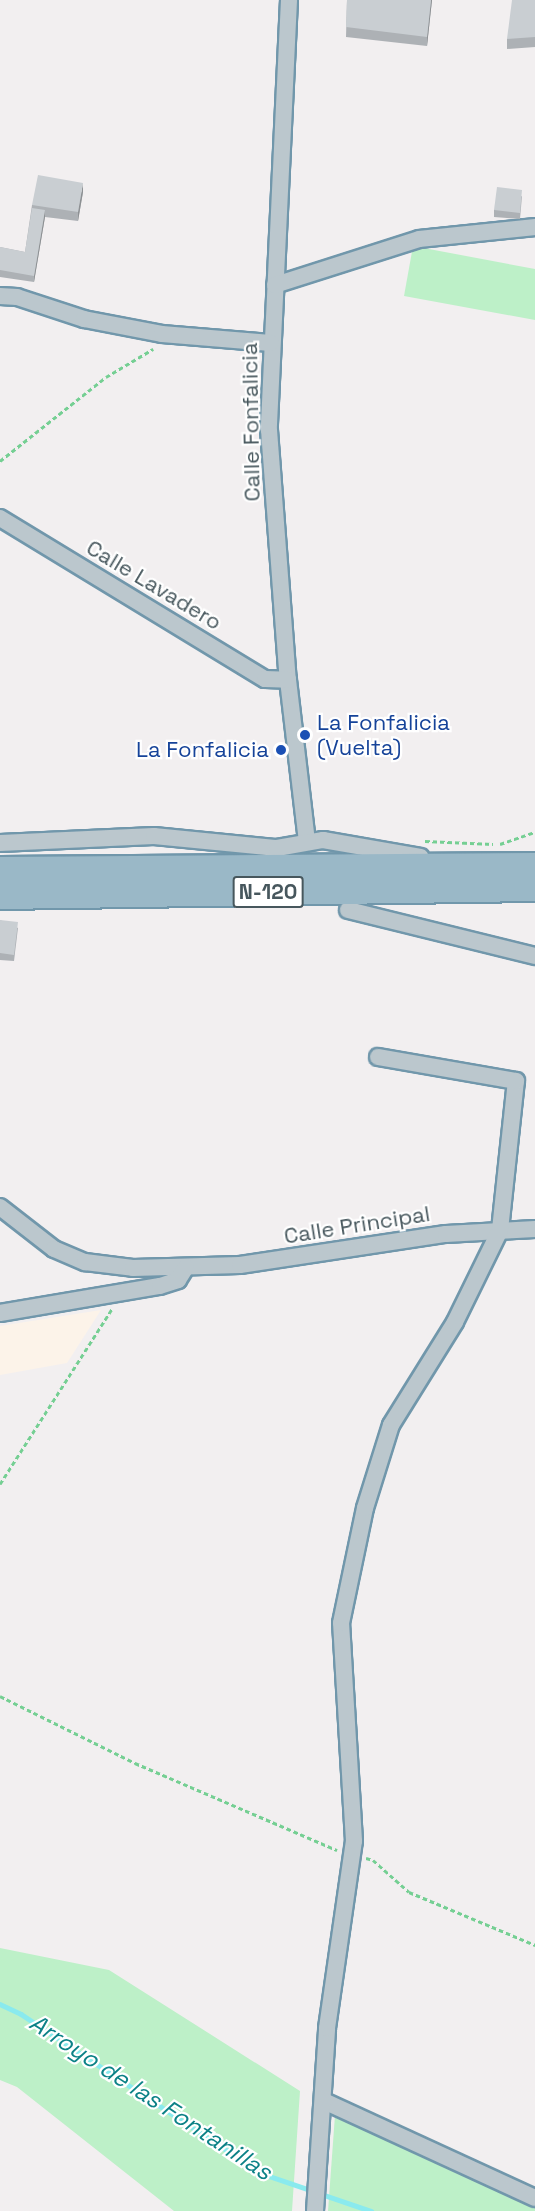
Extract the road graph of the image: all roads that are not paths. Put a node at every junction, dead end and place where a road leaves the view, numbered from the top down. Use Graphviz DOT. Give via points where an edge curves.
graph roads {
  1 [pos="289,0"];
  2 [pos="535,227"];
  3 [pos="274,285"];
  4 [pos="0,296"];
  5 [pos="271,343"];
  6 [pos="0,518"];
  7 [pos="288,680"];
  8 [pos="307,841"];
  9 [pos="0,843"];
  10 [pos="535,866"];
  11 [pos="480,868"];
  12 [pos="0,870"];
  13 [pos="535,887"];
  14 [pos="0,895"];
  15 [pos="348,910"];
  16 [pos="535,956"];
  17 [pos="378,1057"];
  18 [pos="0,1207"];
  19 [pos="535,1229"];
  20 [pos="500,1230"];
  21 [pos="186,1267"];
  22 [pos="0,1313"];
  23 [pos="324,2101"];
  24 [pos="535,2198"];
  25 [pos="315,2211"];
  1 -- 3 [label="street, Calle Fonfalicia"];
  2 -- 3 [label="street" via="419,239"];
  3 -- 5 [label="street, Calle Fonfalicia"];
  4 -- 5 [label="street" via="17,297 84,319 181,335"];
  5 -- 7 [label="street, Calle Fonfalicia" via="269,430"];
  6 -- 7 [label="street, Calle Lavadero" via="265,679"];
  7 -- 8 [label="street, Calle Fonfalicia"];
  8 -- 9 [label="street" via="300,846 277,848 128,836"];
  8 -- 11 [label="street" via="323,840"];
  10 -- 11 [label="highway, N-120"];
  11 -- 12 [label="highway, N-120"];
  13 -- 14 [label="highway, N-120"];
  15 -- 16 [label="street"];
  17 -- 20 [label="street" via="516,1081"];
  18 -- 21 [label="street, Calle Principal" via="35,1238 85,1262 133,1268"];
  19 -- 20 [label="street, Calle Principal"];
  20 -- 21 [label="street, Calle Principal" via="446,1234 284,1260"];
  20 -- 23 [label="street" via="455,1322 391,1425 365,1508 341,1623 352,1855 327,2028"];
  21 -- 22 [label="street" via="178,1280 121,1295"];
  23 -- 24 [label="street"];
  23 -- 25 [label="street"];
}
